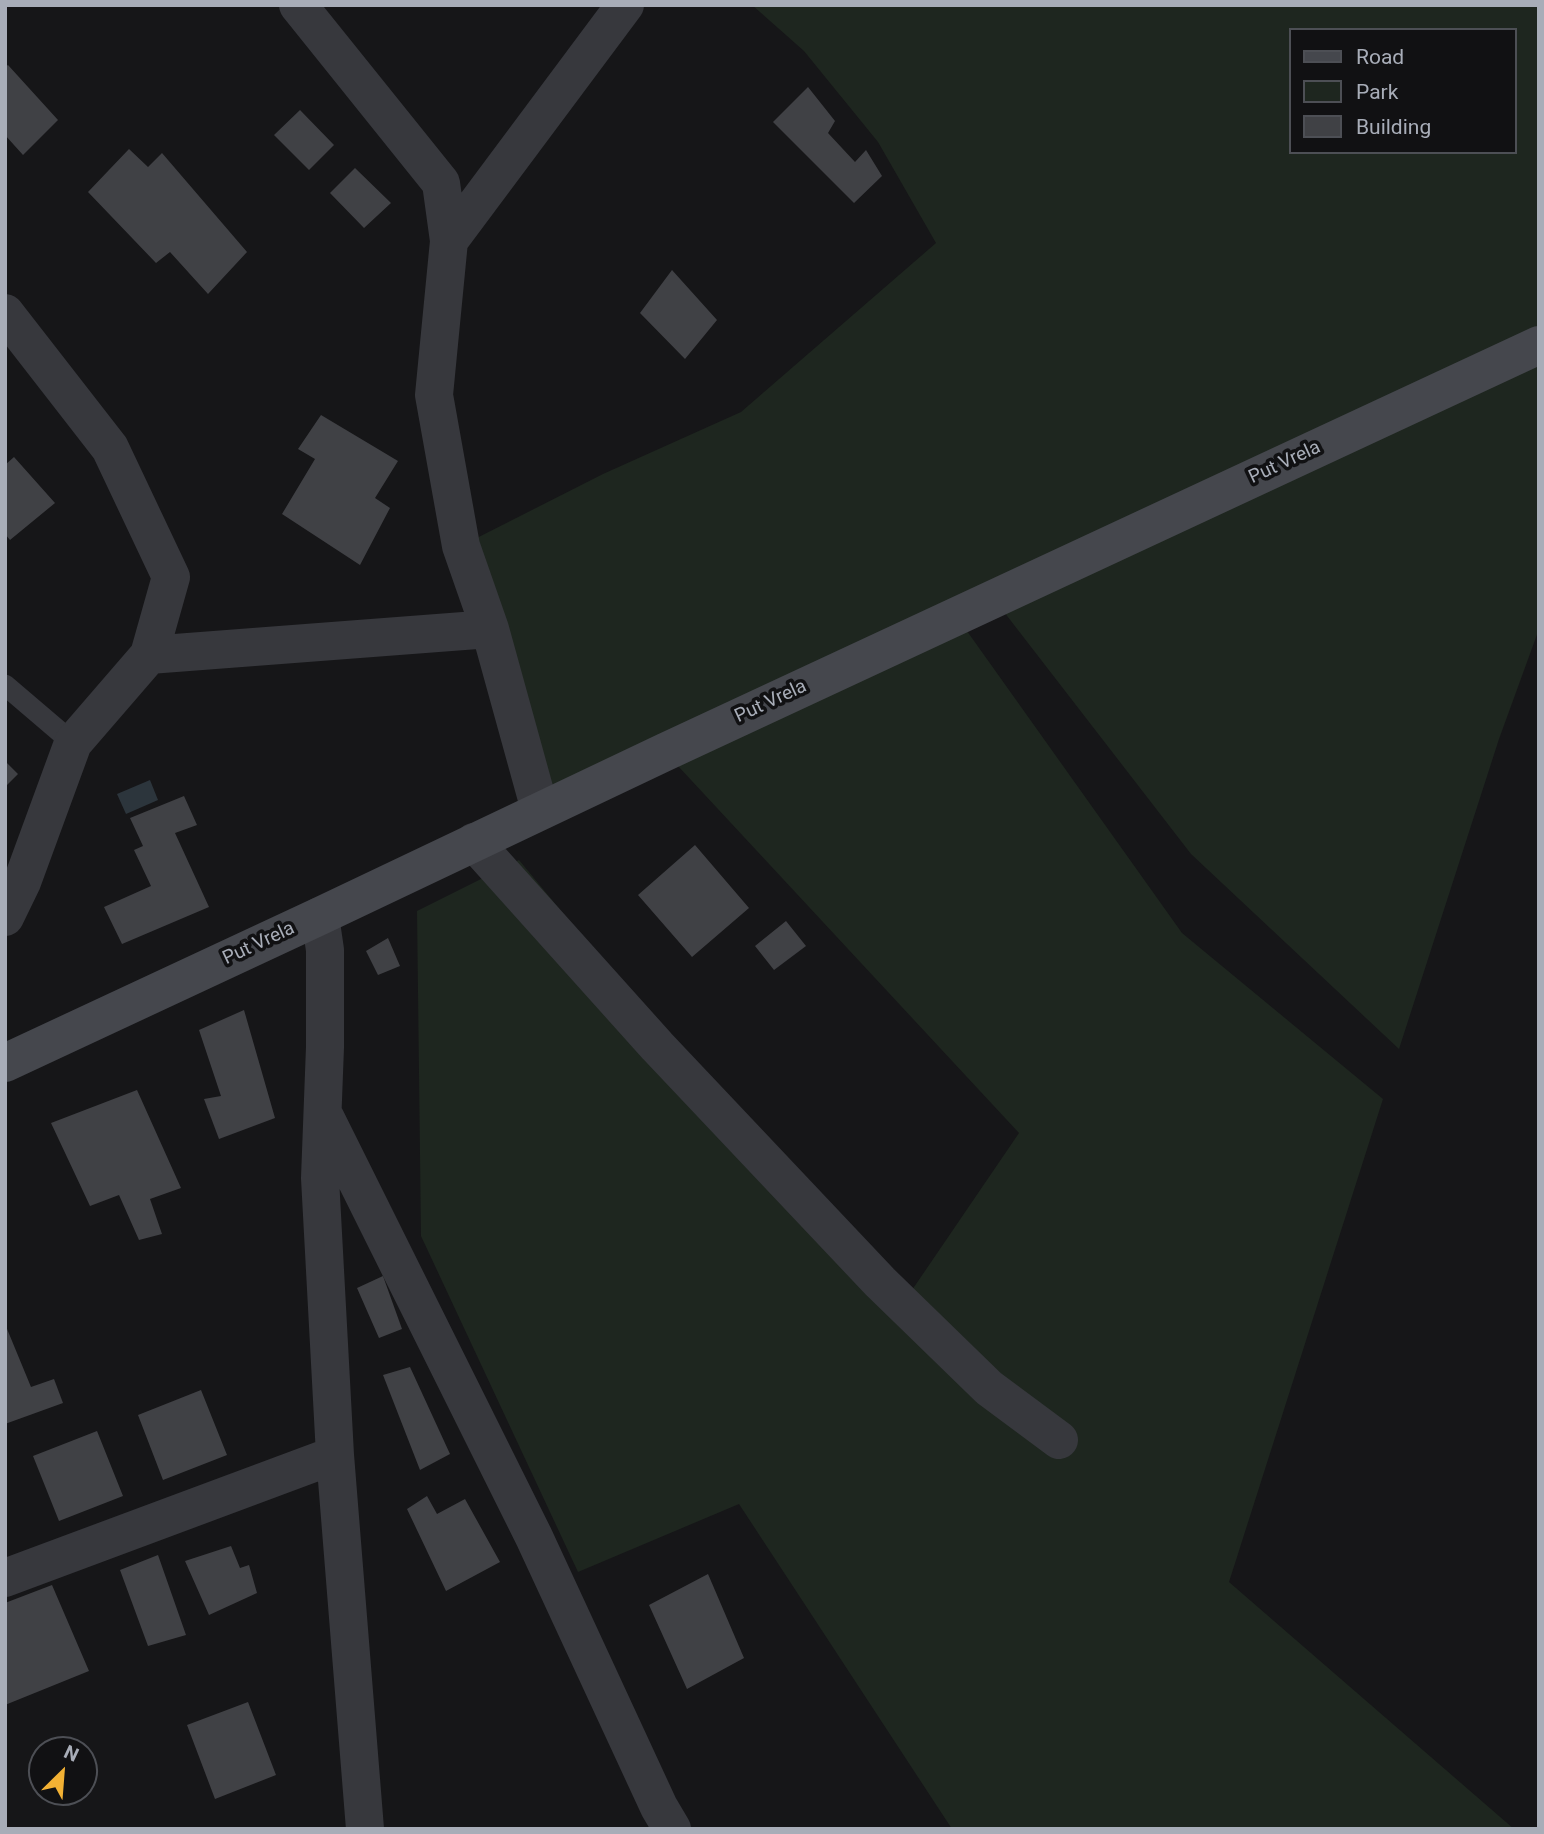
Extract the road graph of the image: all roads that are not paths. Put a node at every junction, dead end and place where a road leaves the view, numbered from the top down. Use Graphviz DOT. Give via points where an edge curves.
graph roads {
  1 [pos="298,5"];
  2 [pos="625,5"];
  3 [pos="449,241"];
  4 [pos="5,313"];
  5 [pos="1539,345"];
  6 [pos="490,629"];
  7 [pos="149,655"];
  8 [pos="5,685"];
  9 [pos="73,743"];
  10 [pos="540,810"];
  11 [pos="474,842"];
  12 [pos="320,916"];
  13 [pos="5,917"];
  14 [pos="5,1063"];
  15 [pos="322,1112"];
  16 [pos="1059,1440"];
  17 [pos="335,1455"];
  18 [pos="5,1578"];
  19 [pos="365,1829"];
  20 [pos="672,1829"];
  1 -- 3 [label="street" via="441,183"];
  2 -- 3 [label="street"];
  3 -- 6 [label="street" via="434,395 461,546"];
  4 -- 7 [label="street" via="110,448 171,577"];
  5 -- 10 [label="main road, Put Vrela"];
  6 -- 7 [label="street"];
  6 -- 10 [label="street"];
  7 -- 9 [label="street"];
  8 -- 9 [label="lane"];
  9 -- 13 [label="street"];
  10 -- 11 [label="main road, Put Vrela"];
  11 -- 12 [label="main road, Put Vrela"];
  11 -- 16 [label="street" via="657,1046 880,1282 989,1388"];
  12 -- 14 [label="main road, Put Vrela"];
  12 -- 15 [label="street" via="325,950"];
  15 -- 17 [label="street" via="320,1178"];
  15 -- 20 [label="street" via="534,1537"];
  17 -- 18 [label="street"];
  17 -- 19 [label="street"];
}
